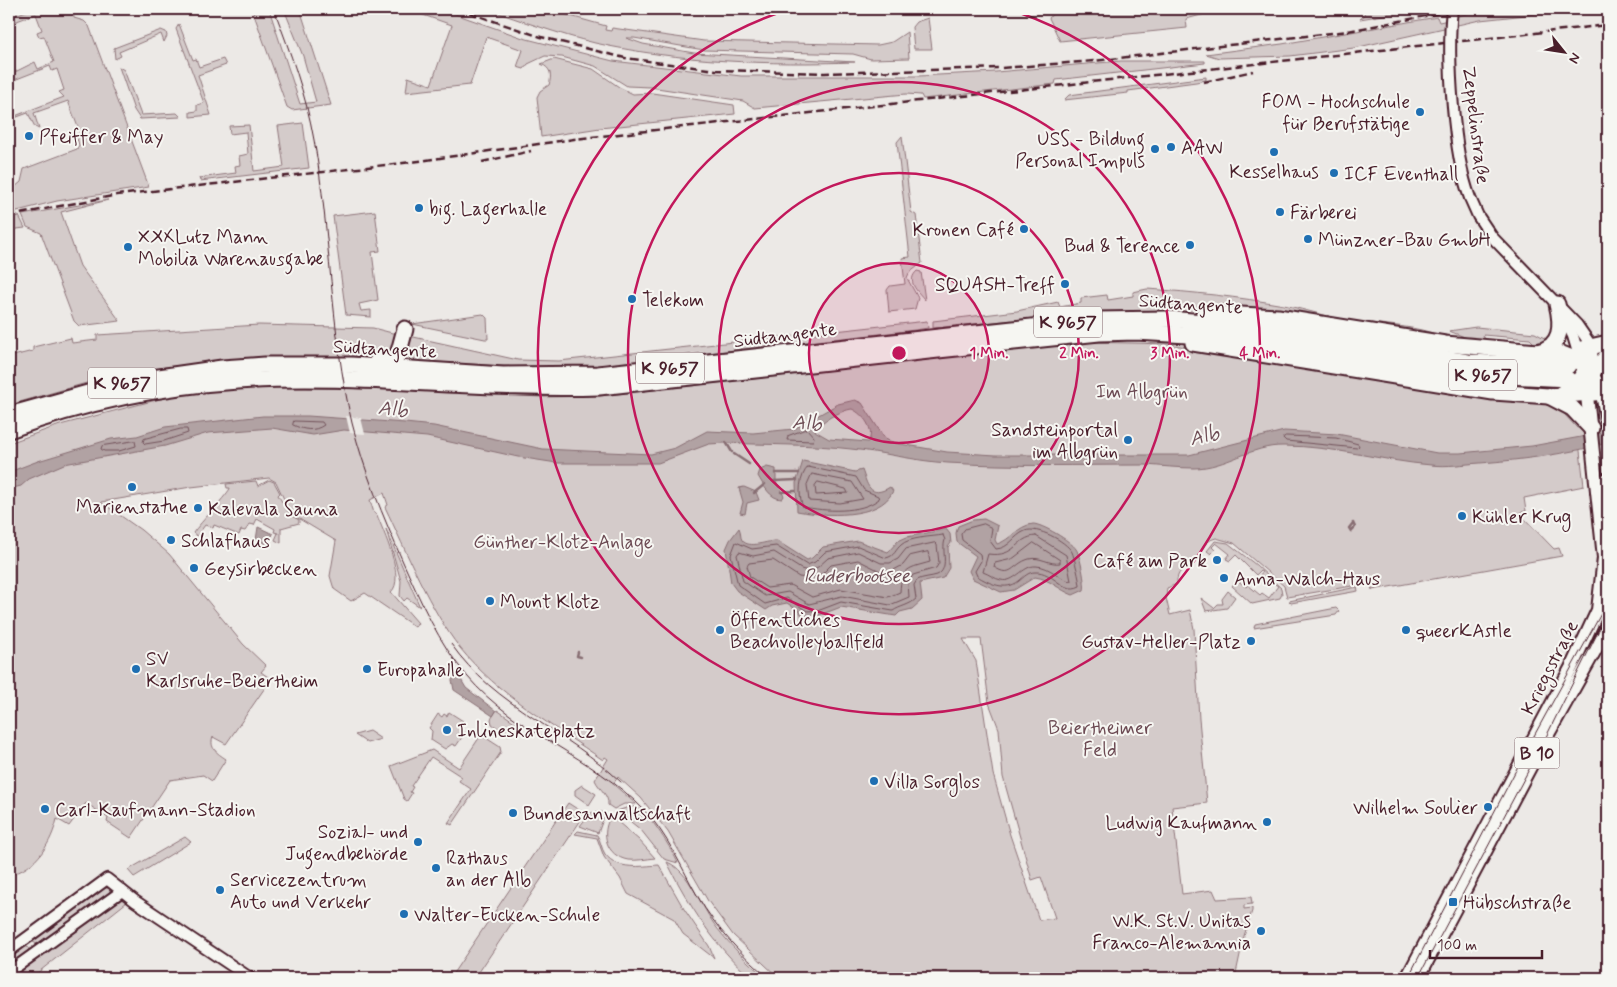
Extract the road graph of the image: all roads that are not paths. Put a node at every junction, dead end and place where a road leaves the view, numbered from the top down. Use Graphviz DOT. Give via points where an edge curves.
graph roads {
  1 [pos="1452,9"];
  2 [pos="1557,304"];
  3 [pos="1151,319"];
  4 [pos="405,329"];
  5 [pos="1172,332"];
  6 [pos="1608,343"];
  7 [pos="1537,352"];
  8 [pos="1608,354"];
  9 [pos="351,365"];
  10 [pos="1589,374"];
  11 [pos="1551,396"];
  12 [pos="9,410"];
  13 [pos="26,411"];
  14 [pos="9,415"];
  15 [pos="1608,425"];
  16 [pos="1591,428"];
  17 [pos="9,430"];
  18 [pos="1608,479"];
  19 [pos="1597,491"];
  20 [pos="1605,569"];
  21 [pos="1608,605"];
  22 [pos="1608,627"];
  23 [pos="122,891"];
  24 [pos="9,951"];
  25 [pos="9,972"];
  26 [pos="250,978"];
  27 [pos="1407,978"];
  28 [pos="1418,978"];
  1 -- 2 [label="street, Zeppelinstraße, bridge" via="1455,107 1464,180 1470,198 1481,221"];
  2 -- 7 [label="highway" via="1560,334 1550,347"];
  2 -- 10 [label="street, Zeppelinstraße" via="1577,325"];
  3 -- 7 [label="highway" via="1166,314 1238,313 1445,344"];
  3 -- 9 [label="highway, Südtangente / K 9657" via="1023,326 598,374 503,375"];
  3 -- 10 [label="highway, Südtangente / K 9657" via="1239,325 1468,362"];
  4 -- 9 [label="highway, K 9657" via="401,350 394,358"];
  5 -- 10 [label="highway, Südtangente / K 9657" via="1239,338 1468,374"];
  5 -- 11 [label="highway" via="1182,341 1486,391"];
  5 -- 17 [label="highway, Südtangente / K 9657" via="1099,333 599,387 542,389 390,382 238,381 113,399"];
  6 -- 10 [label="highway"];
  7 -- 10 [label="highway" via="1555,354"];
  8 -- 10 [label="highway"];
  9 -- 13 [label="highway, Südtangente / K 9657" via="265,365 170,374 131,381"];
  10 -- 11 [label="highway" via="1570,390"];
  10 -- 15 [label="main road"];
  10 -- 16 [label="main road, Kriegsstraße / B 10"];
  11 -- 16 [label="highway" via="1572,408"];
  12 -- 13 [label="highway"];
  13 -- 14 [label="highway, Südtangente / K 9657"];
  16 -- 19 [label="main road, Kriegsstraße / B 10"];
  18 -- 19 [label="main road" via="1600,482"];
  19 -- 20 [label="main road, Kriegsstraße / B 10"];
  20 -- 21 [label="main road"];
  20 -- 27 [label="main road, Kriegsstraße / B 10" via="1592,626"];
  22 -- 28 [label="main road, Kriegsstraße / B 10"];
  23 -- 24 [label="street" via="107,879"];
  23 -- 25 [label="street"];
  23 -- 26 [label="street"];
}
